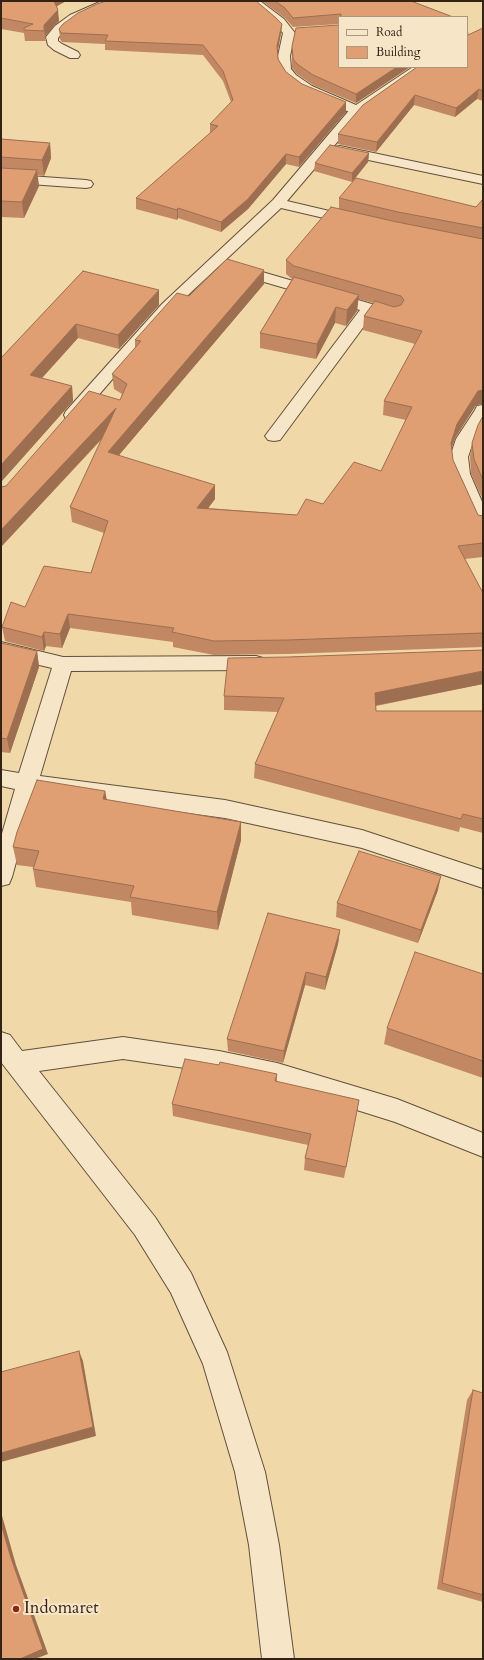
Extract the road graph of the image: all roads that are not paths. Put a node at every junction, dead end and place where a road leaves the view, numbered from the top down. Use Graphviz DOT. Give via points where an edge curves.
graph roads {
  1 [pos="112,1"];
  2 [pos="253,1"];
  3 [pos="303,32"];
  4 [pos="289,33"];
  5 [pos="74,55"];
  6 [pos="420,68"];
  7 [pos="357,110"];
  8 [pos="325,147"];
  9 [pos="1,178"];
  10 [pos="483,180"];
  11 [pos="86,184"];
  12 [pos="278,203"];
  13 [pos="367,224"];
  14 [pos="214,263"];
  15 [pos="369,309"];
  16 [pos="393,315"];
  17 [pos="483,410"];
  18 [pos="65,423"];
  19 [pos="274,436"];
  20 [pos="483,524"];
  21 [pos="1,649"];
  22 [pos="272,663"];
  23 [pos="63,664"];
  24 [pos="1,778"];
  25 [pos="27,783"];
  26 [pos="1,877"];
  27 [pos="483,879"];
  28 [pos="10,1053"];
  29 [pos="483,1145"];
  30 [pos="278,1659"];
  1 -- 5 [label="street" via="74,18 52,37 52,42 58,47"];
  2 -- 4 [label="street" via="280,22"];
  3 -- 4 [label="street"];
  4 -- 7 [label="street" via="284,56 286,69 291,78 307,89"];
  6 -- 7 [label="street"];
  7 -- 8 [label="street"];
  8 -- 10 [label="street"];
  8 -- 12 [label="street"];
  9 -- 11 [label="street"];
  12 -- 13 [label="street"];
  12 -- 14 [label="street"];
  14 -- 15 [label="street"];
  14 -- 18 [label="street" via="168,307"];
  15 -- 16 [label="street"];
  15 -- 19 [label="street"];
  17 -- 20 [label="street" via="465,438 459,457 461,474"];
  21 -- 23 [label="street"];
  22 -- 23 [label="street"];
  23 -- 25 [label="street"];
  24 -- 25 [label="street"];
  25 -- 26 [label="street"];
  25 -- 27 [label="street" via="225,809 362,840"];
  28 -- 29 [label="street" via="123,1048 219,1062 277,1074 397,1111"];
  28 -- 30 [label="street" via="145,1226 181,1283 217,1362 250,1472 264,1545"];
}
